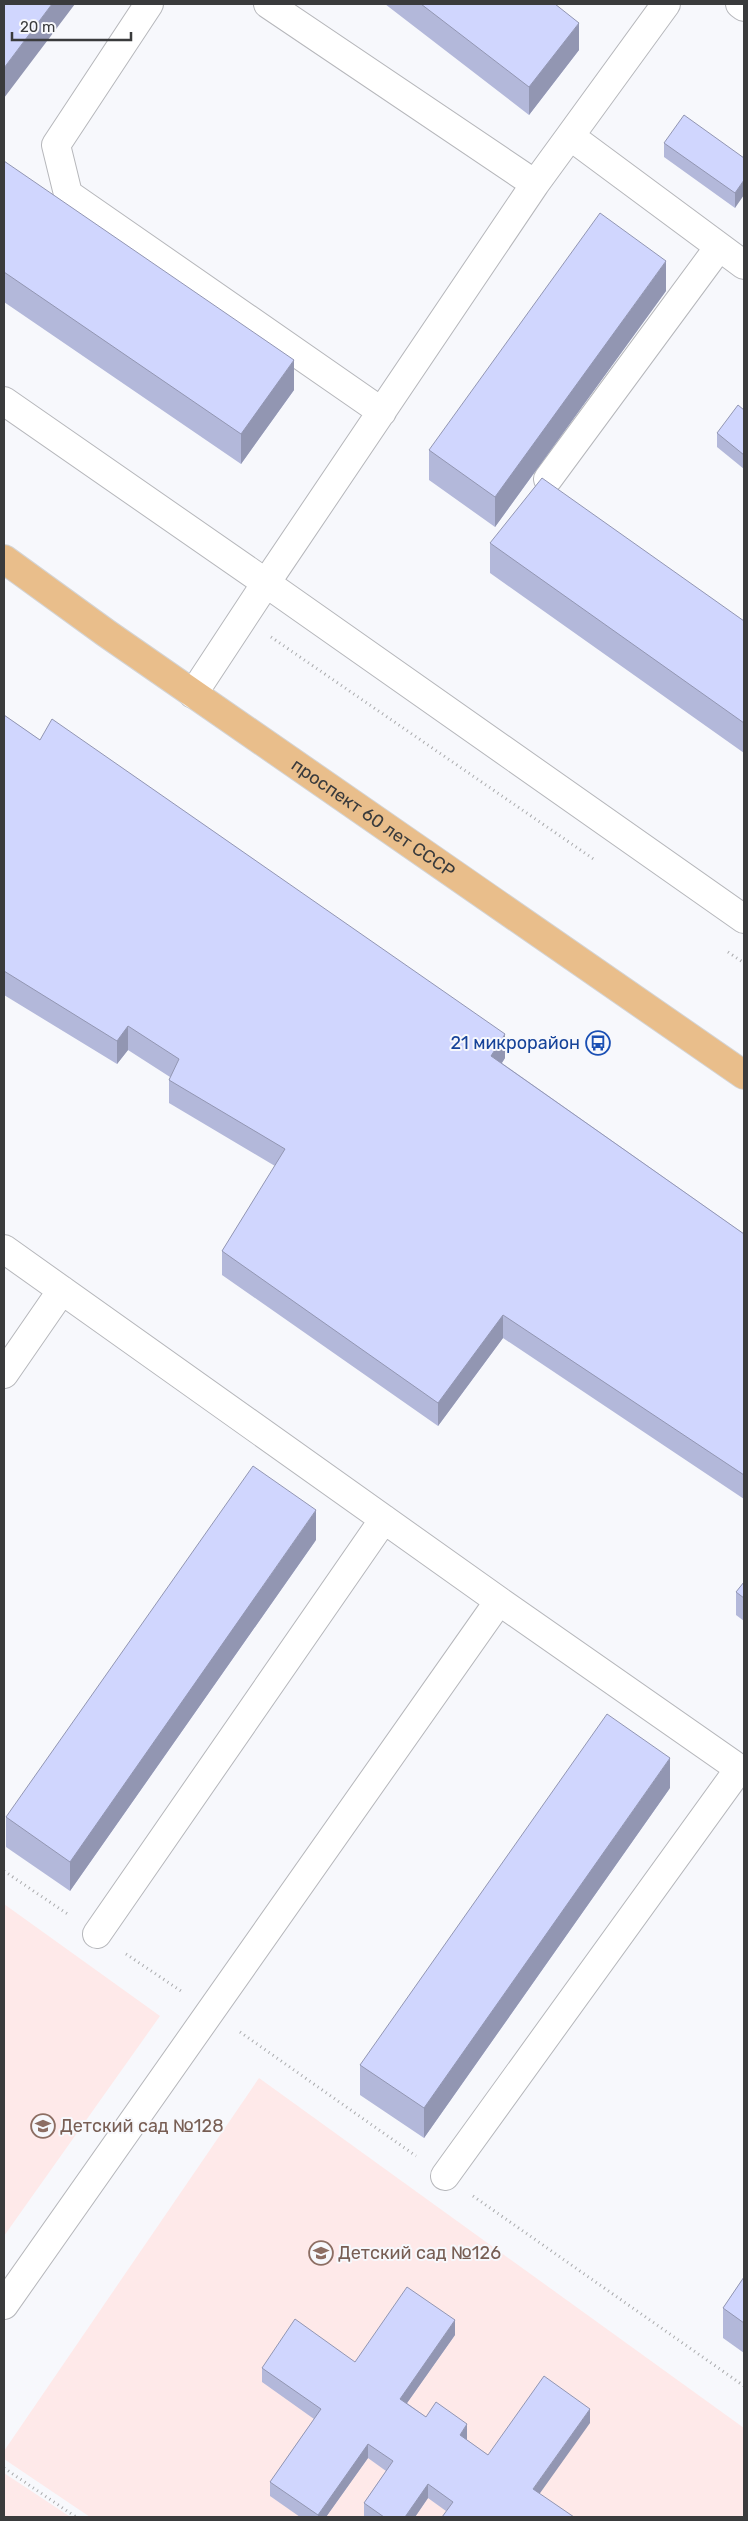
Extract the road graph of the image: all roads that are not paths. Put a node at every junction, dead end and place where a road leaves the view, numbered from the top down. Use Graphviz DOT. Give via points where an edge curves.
graph roads {
  1 [pos="149,4"];
  2 [pos="268,4"];
  3 [pos="666,4"];
  4 [pos="740,4"];
  5 [pos="744,7"];
  6 [pos="570,136"];
  7 [pos="535,184"];
  8 [pos="719,247"];
  9 [pos="744,265"];
  10 [pos="4,401"];
  11 [pos="382,412"];
  12 [pos="548,479"];
  13 [pos="4,559"];
  14 [pos="266,583"];
  15 [pos="193,694"];
  16 [pos="744,919"];
  17 [pos="744,1075"];
  18 [pos="4,1249"];
  19 [pos="62,1290"];
  20 [pos="4,1374"];
  21 [pos="384,1519"];
  22 [pos="499,1601"];
  23 [pos="742,1770"];
  24 [pos="97,1934"];
  25 [pos="445,2176"];
  26 [pos="4,2305"];
  1 -- 11 [label="lane" via="56,145 68,194"];
  2 -- 7 [label="lane"];
  3 -- 6 [label="lane"];
  4 -- 5 [label="lane"];
  6 -- 7 [label="lane"];
  6 -- 8 [label="lane"];
  7 -- 11 [label="lane"];
  8 -- 9 [label="lane"];
  8 -- 12 [label="lane"];
  10 -- 14 [label="lane"];
  11 -- 14 [label="lane"];
  13 -- 15 [label="main road, проспект 60 лет СССР"];
  14 -- 15 [label="lane"];
  14 -- 16 [label="lane"];
  15 -- 17 [label="main road, проспект 60 лет СССР"];
  18 -- 19 [label="lane"];
  19 -- 20 [label="lane"];
  19 -- 21 [label="lane"];
  21 -- 22 [label="lane"];
  21 -- 24 [label="lane"];
  22 -- 23 [label="lane"];
  22 -- 26 [label="lane"];
  23 -- 25 [label="lane"];
}
